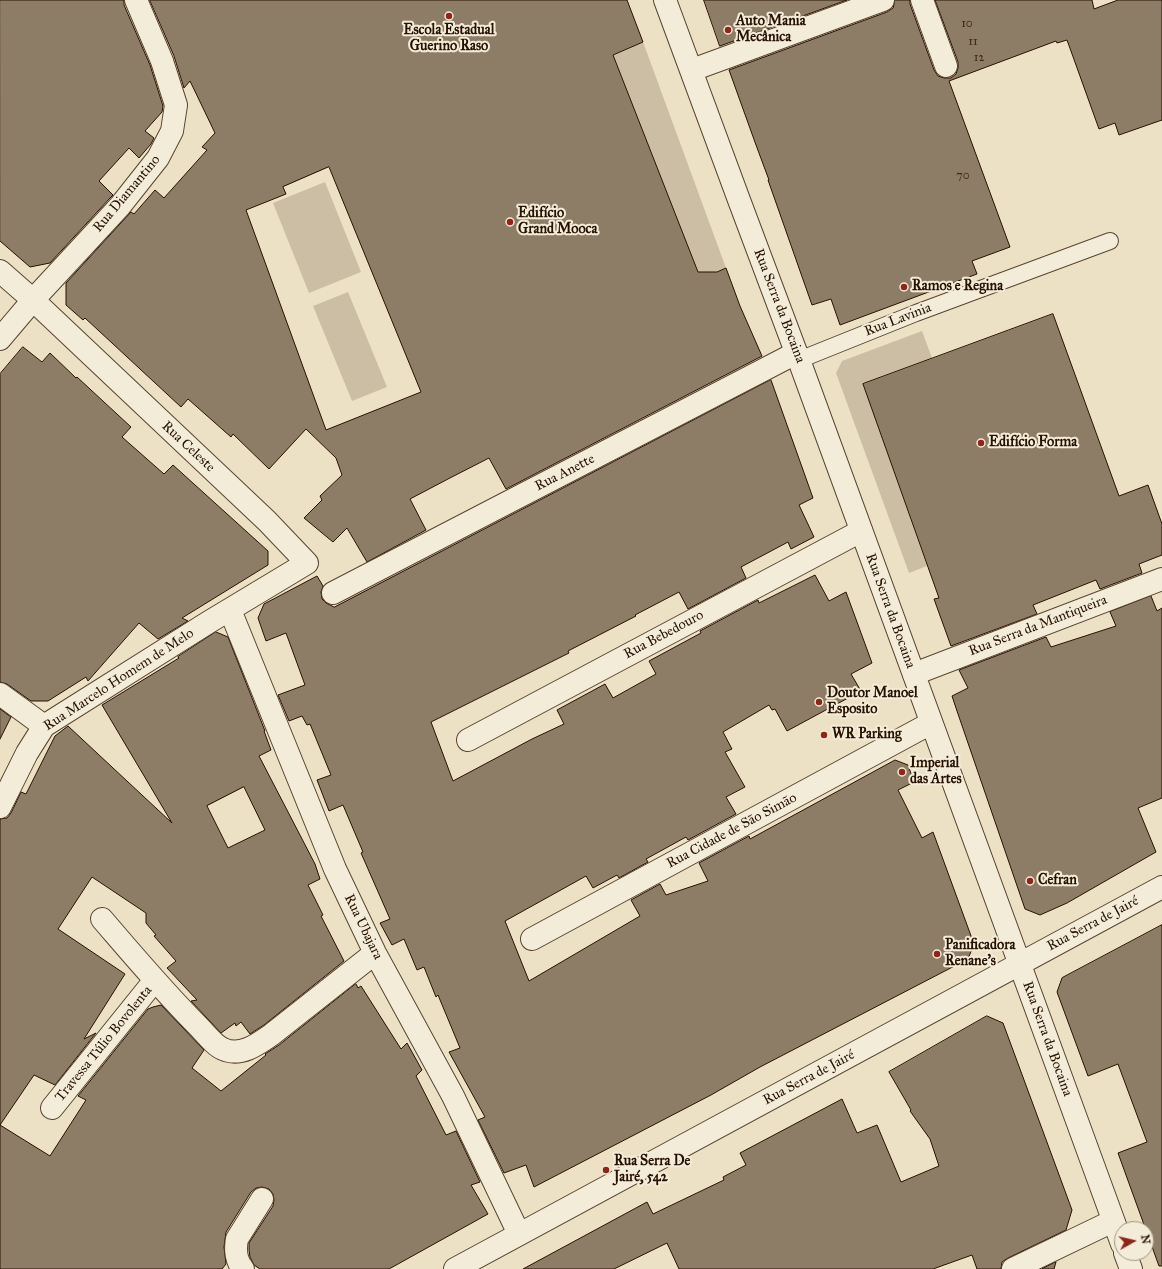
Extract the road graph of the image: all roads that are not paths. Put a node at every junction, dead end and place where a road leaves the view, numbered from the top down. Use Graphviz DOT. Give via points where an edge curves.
graph roads {
  1 [pos="136,0"];
  2 [pos="665,0"];
  3 [pos="883,0"];
  4 [pos="922,0"];
  5 [pos="946,66"];
  6 [pos="692,70"];
  7 [pos="1110,241"];
  8 [pos="0,272"];
  9 [pos="33,300"];
  10 [pos="0,339"];
  11 [pos="798,356"];
  12 [pos="861,531"];
  13 [pos="1162,579"];
  14 [pos="333,593"];
  15 [pos="230,610"];
  16 [pos="914,674"];
  17 [pos="0,694"];
  18 [pos="931,723"];
  19 [pos="44,726"];
  20 [pos="468,740"];
  21 [pos="0,806"];
  22 [pos="1162,886"];
  23 [pos="102,919"];
  24 [pos="532,939"];
  25 [pos="376,953"];
  26 [pos="1019,964"];
  27 [pos="155,980"];
  28 [pos="52,1108"];
  29 [pos="262,1199"];
  30 [pos="1114,1221"];
  31 [pos="519,1234"];
  32 [pos="243,1269"];
  33 [pos="455,1269"];
  34 [pos="1013,1269"];
  1 -- 9 [label="street, Rua Diamantino" via="162,61 176,105 172,131 158,158 120,206"];
  2 -- 6 [label="street, Rua Serra da Bocaina"];
  3 -- 6 [label="street"];
  4 -- 5 [label="street"];
  6 -- 11 [label="street, Rua Serra da Bocaina"];
  7 -- 11 [label="lane, Rua Lavinia"];
  8 -- 9 [label="street, Rua Celeste"];
  9 -- 10 [label="street, Rua Diamantino"];
  9 -- 15 [label="street, Rua Celeste" via="256,510 307,562"];
  11 -- 12 [label="street, Rua Serra da Bocaina"];
  11 -- 14 [label="street, Rua Anette"];
  12 -- 16 [label="street, Rua Serra da Bocaina"];
  12 -- 20 [label="street, Rua Bebedouro"];
  13 -- 16 [label="street, Rua Serra da Mantiqueira"];
  15 -- 19 [label="street, Rua Marcelo Homem de Melo"];
  15 -- 25 [label="street, Rua Ubajara" via="335,870"];
  16 -- 18 [label="street, Rua Serra da Bocaina"];
  17 -- 19 [label="street"];
  18 -- 24 [label="street, Rua Cidade de São Simão"];
  18 -- 26 [label="street, Rua Serra da Bocaina"];
  19 -- 21 [label="street, Rua Marcelo Homem de Melo"];
  22 -- 26 [label="street, Rua Serra de Jairé"];
  23 -- 27 [label="street, Travessa Túlio Bovolenta"];
  25 -- 27 [label="street, Travessa Túlio Bovolenta" via="271,1035 242,1051 222,1049 181,1010"];
  25 -- 31 [label="street, Rua Ubajara" via="453,1096"];
  26 -- 30 [label="street, Rua Serra da Bocaina"];
  26 -- 31 [label="street, Rua Serra de Jairé"];
  27 -- 28 [label="street, Travessa Túlio Bovolenta"];
  29 -- 32 [label="street" via="237,1239 238,1260"];
  30 -- 34 [label="street"];
  31 -- 33 [label="street, Rua Serra de Jairé"];
}
